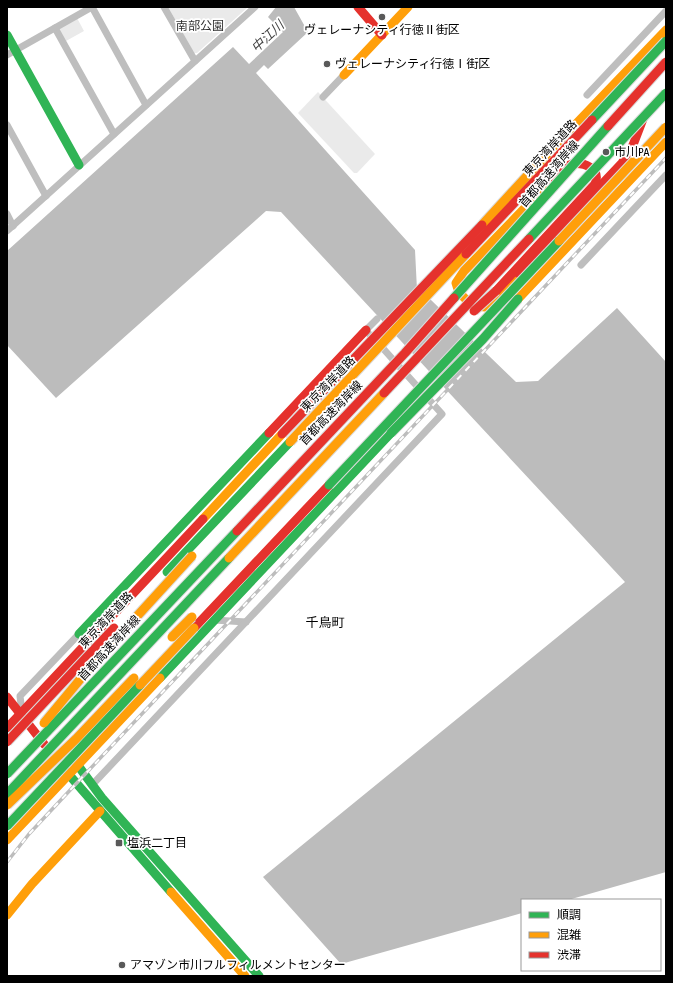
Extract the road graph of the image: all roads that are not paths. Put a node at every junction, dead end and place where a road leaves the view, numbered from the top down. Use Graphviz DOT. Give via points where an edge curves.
graph roads {
  1 [pos="92,7"];
  2 [pos="164,7"];
  3 [pos="255,7"];
  4 [pos="358,7"];
  5 [pos="408,7"];
  6 [pos="666,11"];
  7 [pos="55,28"];
  8 [pos="666,30"];
  9 [pos="7,35"];
  10 [pos="382,35"];
  11 [pos="666,41"];
  12 [pos="15,50"];
  13 [pos="7,55"];
  14 [pos="195,61"];
  15 [pos="666,62"];
  16 [pos="344,75"];
  17 [pos="666,93"];
  18 [pos="587,95"];
  19 [pos="323,97"];
  20 [pos="146,105"];
  21 [pos="643,119"];
  22 [pos="7,125"];
  23 [pos="666,127"];
  24 [pos="114,134"];
  25 [pos="666,142"];
  26 [pos="79,165"];
  27 [pos="666,175"];
  28 [pos="46,196"];
  29 [pos="7,214"];
  30 [pos="13,226"];
  31 [pos="7,231"];
  32 [pos="474,233"];
  33 [pos="581,265"];
  34 [pos="518,299"];
  35 [pos="377,319"];
  36 [pos="366,330"];
  37 [pos="380,347"];
  38 [pos="406,371"];
  39 [pos="397,412"];
  40 [pos="268,465"];
  41 [pos="332,488"];
  42 [pos="257,559"];
  43 [pos="214,620"];
  44 [pos="246,622"];
  45 [pos="79,634"];
  46 [pos="7,697"];
  47 [pos="22,713"];
  48 [pos="7,728"];
  49 [pos="7,742"];
  50 [pos="20,760"];
  51 [pos="78,765"];
  52 [pos="7,774"];
  53 [pos="69,774"];
  54 [pos="93,784"];
  55 [pos="7,794"];
  56 [pos="7,805"];
  57 [pos="100,811"];
  58 [pos="7,826"];
  59 [pos="7,840"];
  60 [pos="142,843"];
  61 [pos="135,850"];
  62 [pos="184,891"];
  63 [pos="176,898"];
  64 [pos="7,915"];
  65 [pos="249,965"];
  66 [pos="243,974"];
  67 [pos="259,976"];
  1 -- 7 [label="street"];
  1 -- 20 [label="street"];
  2 -- 14 [label="street"];
  3 -- 14 [label="street"];
  4 -- 10 [label="main road"];
  5 -- 10 [label="main road"];
  6 -- 18 [label="street"];
  7 -- 12 [label="street"];
  7 -- 24 [label="street"];
  8 -- 32 [label="main road, 東京湾岸道路, bridge"];
  9 -- 12 [label="main road"];
  10 -- 16 [label="main road"];
  11 -- 37 [label="main road, 東京湾岸道路, bridge"];
  12 -- 13 [label="street"];
  12 -- 26 [label="main road"];
  14 -- 20 [label="street"];
  15 -- 50 [label="main road, 首都高速湾岸線, bridge" via="410,348"];
  16 -- 19 [label="street"];
  17 -- 21 [label="main road, 首都高速湾岸線, bridge"];
  20 -- 24 [label="street"];
  21 -- 38 [label="main road, 首都高速湾岸線, bridge"];
  21 -- 38 [label="main road, bridge" via="634,145 622,163 489,304 480,308 475,306 459,292 456,283 464,271 540,191 571,164 589,166 597,175 598,180 589,192 496,291 433,352"];
  22 -- 28 [label="street"];
  23 -- 39 [label="main road, bridge"];
  24 -- 26 [label="street"];
  25 -- 34 [label="main road"];
  26 -- 28 [label="street"];
  27 -- 33 [label="street"];
  28 -- 30 [label="street"];
  29 -- 30 [label="street"];
  30 -- 31 [label="street"];
  32 -- 37 [label="main road, bridge" via="391,329"];
  32 -- 47 [label="main road, 東京湾岸道路, bridge"];
  34 -- 39 [label="main road, bridge" via="437,378"];
  34 -- 41 [label="main road, bridge"];
  35 -- 36 [label="street"];
  36 -- 44 [label="street" via="442,414"];
  36 -- 45 [label="main road"];
  37 -- 40 [label="main road, 東京湾岸道路, bridge"];
  38 -- 55 [label="main road, 首都高速湾岸線, bridge"];
  39 -- 41 [label="main road, bridge"];
  40 -- 49 [label="main road, 東京湾岸道路, bridge"];
  40 -- 50 [label="main road, bridge" via="192,556 87,671 29,742"];
  41 -- 42 [label="main road"];
  41 -- 43 [label="main road"];
  42 -- 56 [label="main road, bridge" via="241,567 76,739"];
  42 -- 58 [label="main road, bridge"];
  43 -- 44 [label="street"];
  43 -- 51 [label="main road"];
  44 -- 54 [label="street"];
  45 -- 47 [label="street" via="20,696"];
  46 -- 47 [label="main road"];
  47 -- 48 [label="main road, 東京湾岸道路"];
  47 -- 51 [label="main road" via="37,718"];
  47 -- 53 [label="main road" via="29,726"];
  50 -- 52 [label="main road, 首都高速湾岸線, bridge"];
  51 -- 53 [label="main road"];
  51 -- 54 [label="main road"];
  53 -- 57 [label="main road"];
  53 -- 59 [label="main road"];
  54 -- 60 [label="main road" via="102,798"];
  57 -- 61 [label="main road"];
  57 -- 64 [label="main road" via="32,884"];
  60 -- 61 [label="main road"];
  60 -- 62 [label="main road"];
  61 -- 63 [label="main road"];
  62 -- 63 [label="main road"];
  62 -- 65 [label="main road"];
  63 -- 66 [label="main road"];
  65 -- 66 [label="main road"];
  65 -- 67 [label="main road"];
}
